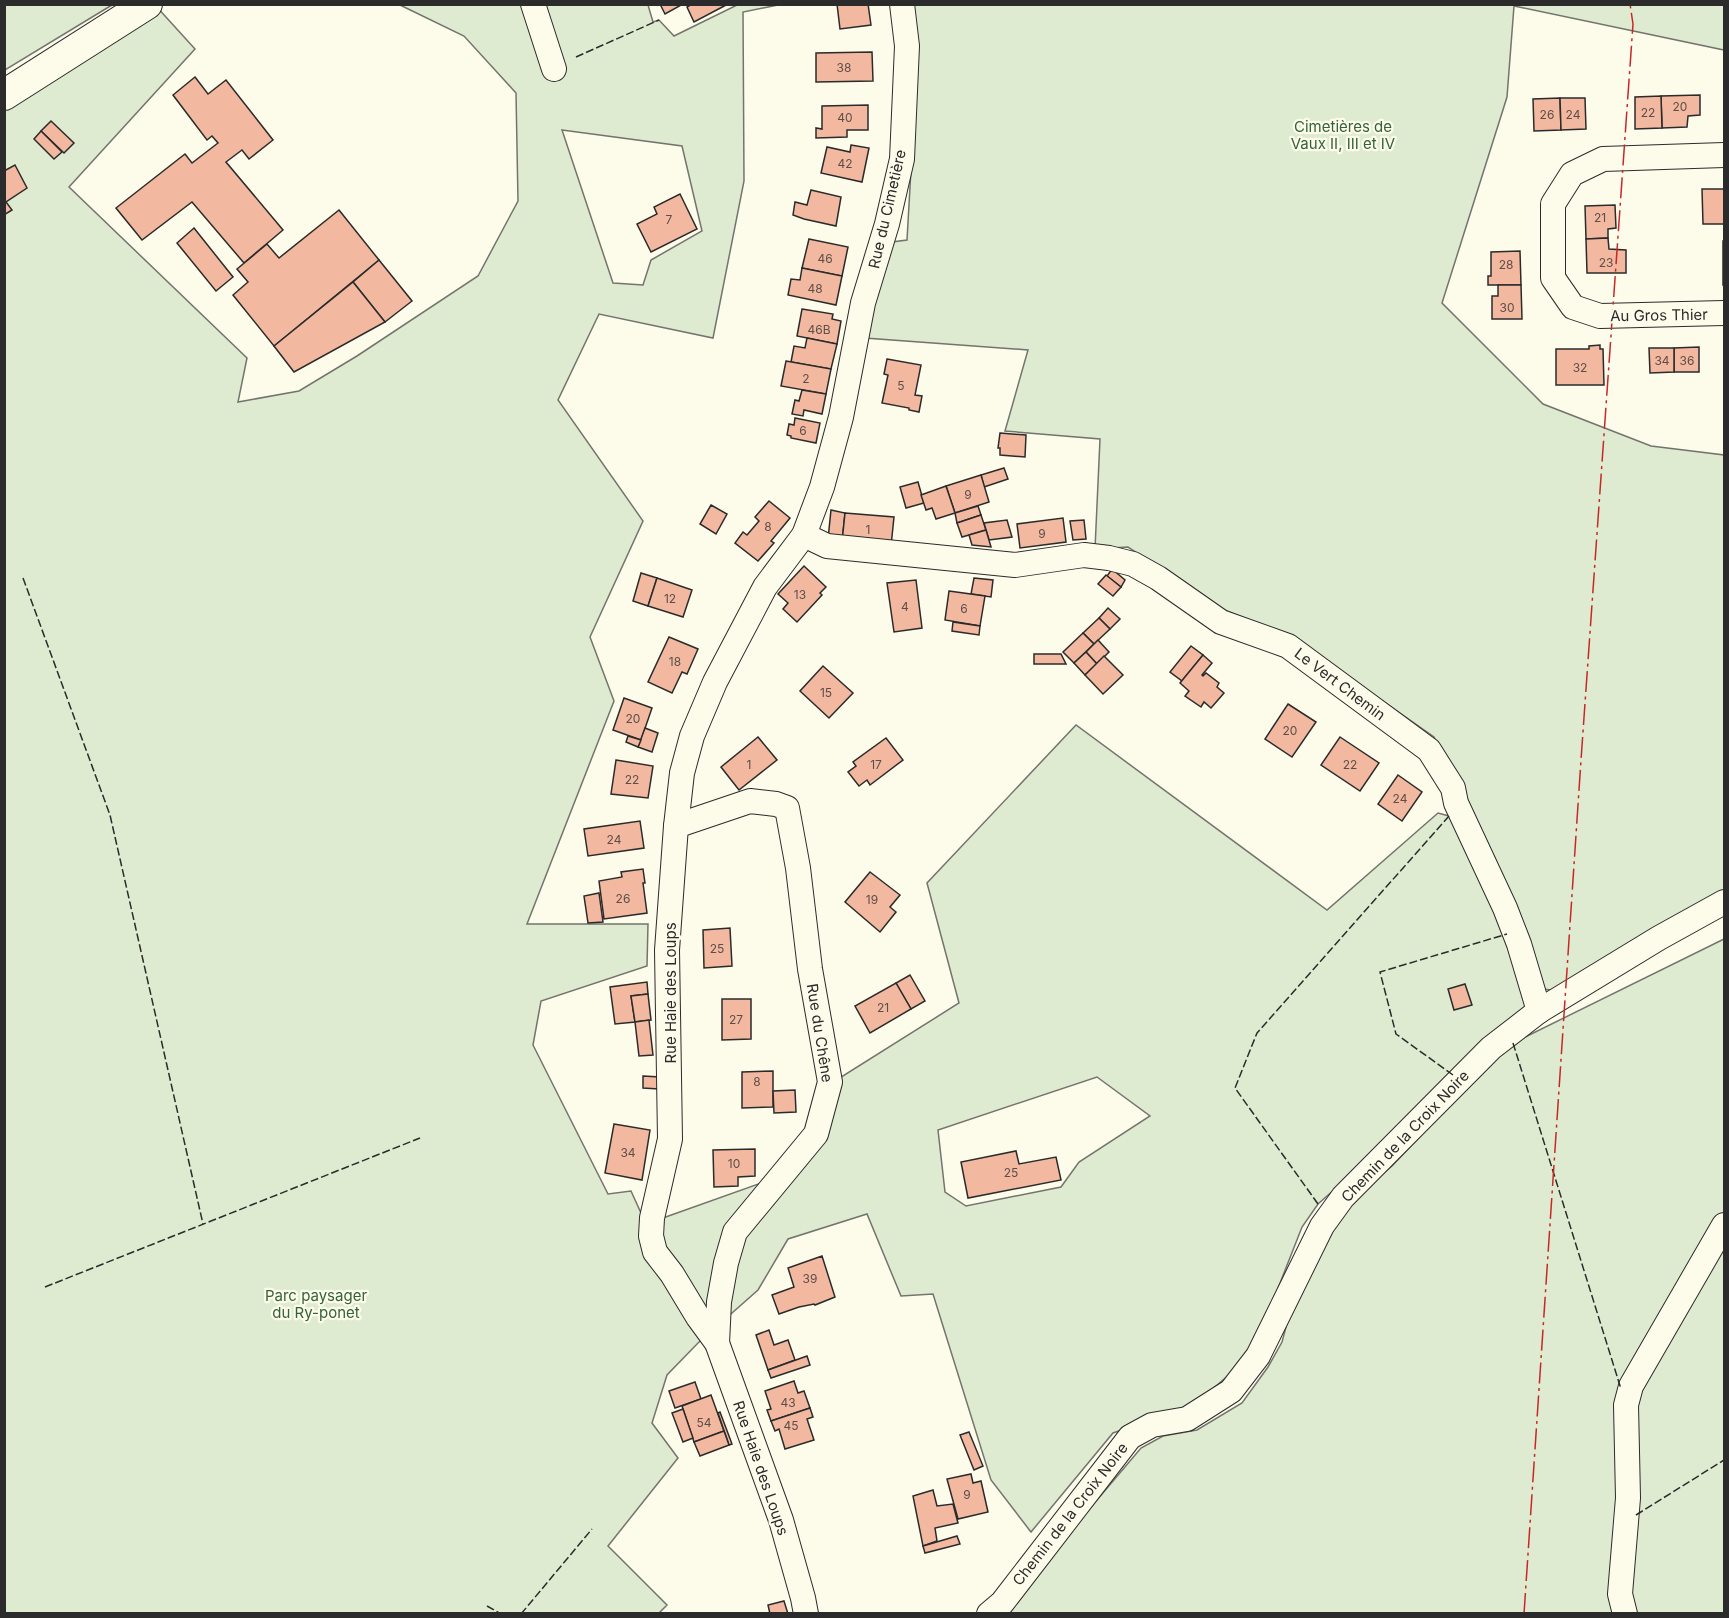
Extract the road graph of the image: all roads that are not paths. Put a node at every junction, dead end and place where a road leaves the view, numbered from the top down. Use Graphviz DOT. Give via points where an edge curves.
graph roads {
  1 [pos="147,4"];
  2 [pos="533,4"];
  3 [pos="902,4"];
  4 [pos="554,69"];
  5 [pos="4,95"];
  6 [pos="1725,155"];
  7 [pos="1725,313"];
  8 [pos="849,375"];
  9 [pos="804,535"];
  10 [pos="676,826"];
  11 [pos="1725,902"];
  12 [pos="1539,1011"];
  13 [pos="1725,1225"];
  14 [pos="717,1342"];
  15 [pos="806,1614"];
  16 [pos="989,1614"];
  17 [pos="1625,1614"];
  1 -- 5 [label="main road"];
  2 -- 4 [label="street"];
  3 -- 8 [label="street, Rue du Cimetière" via="907,46 902,159 863,303"];
  6 -- 7 [label="street, Au Gros Thier" via="1603,159 1572,174 1553,204 1553,278 1572,307 1600,316"];
  8 -- 9 [label="street, Rue Haie des Loups" via="822,487"];
  9 -- 10 [label="street, Rue Haie des Loups" via="765,587 715,682 692,736 682,773"];
  9 -- 12 [label="street, Le Vert Chemin" via="827,546 1015,565 1084,555 1109,558 1133,564 1158,578 1221,622 1288,646 1429,750 1453,788 1456,803 1505,908"];
  10 -- 14 [label="street, Rue Haie des Loups" via="667,950 670,1139 651,1236 655,1252"];
  10 -- 14 [label="street, Rue du Chêne" via="750,801 787,808 831,1082 816,1134 735,1232 719,1302"];
  11 -- 12 [label="street, Chemin de la Croix Noire"];
  12 -- 16 [label="street, Chemin de la Croix Noire" via="1491,1048 1343,1197 1322,1226 1258,1356 1231,1391 1186,1419 1152,1425 1130,1437 1002,1603"];
  13 -- 17 [label="street" via="1631,1386 1626,1405 1628,1498 1620,1594"];
  14 -- 15 [label="street, Rue Haie des Loups" via="781,1520"];
}
